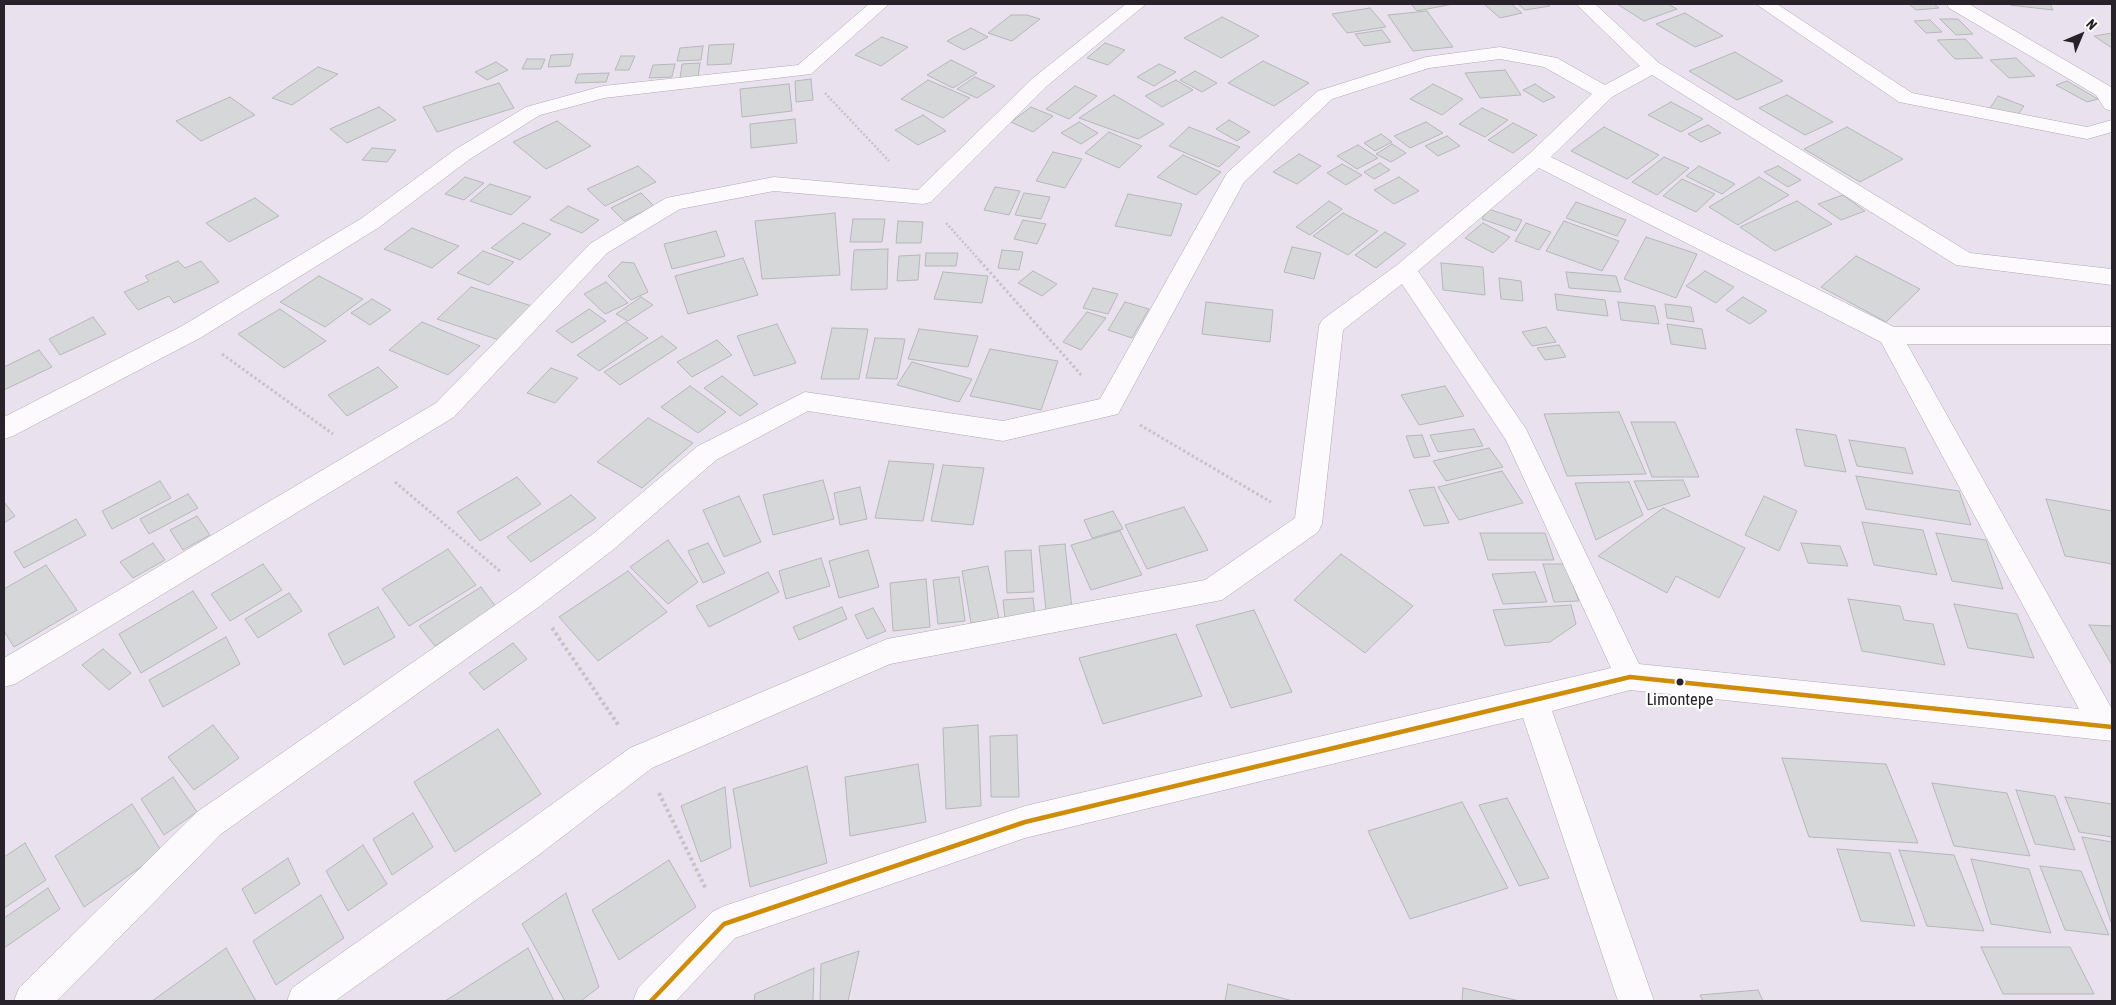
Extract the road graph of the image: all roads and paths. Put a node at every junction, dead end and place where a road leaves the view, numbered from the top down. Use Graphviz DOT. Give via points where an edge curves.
graph roads {
  1 [pos="880,4"];
  2 [pos="1137,4"];
  3 [pos="1586,4"];
  4 [pos="1765,4"];
  5 [pos="1956,4"];
  6 [pos="1652,67"];
  7 [pos="804,70"];
  8 [pos="1605,93"];
  9 [pos="2112,105"];
  10 [pos="2112,127"];
  11 [pos="1536,159"];
  12 [pos="923,197"];
  13 [pos="1405,270"];
  14 [pos="2112,277"];
  15 [pos="2112,334"];
  16 [pos="1890,336"];
  17 [pos="1109,407"];
  18 [pos="4,429"];
  19 [pos="1308,524"];
  20 [pos="4,674"];
  21 [pos="1630,677"];
  22 [pos="1534,702"];
  23 [pos="2108,726"];
  24 [pos="32,1001"];
  25 [pos="305,1001"];
  26 [pos="651,1001"];
  27 [pos="1636,1001"];
  1 -- 7 [label="street"];
  2 -- 12 [label="street" via="1040,82"];
  3 -- 6 [label="street"];
  4 -- 10 [label="street" via="1906,98 2087,133"];
  5 -- 9 [label="street" via="2104,91"];
  6 -- 8 [label="street"];
  6 -- 14 [label="street" via="1964,260"];
  7 -- 12 [label="path"];
  7 -- 18 [label="street" via="603,92 533,112 463,154 370,223 191,332"];
  8 -- 11 [label="street"];
  8 -- 17 [label="street" via="1550,62 1500,53 1426,63 1325,95 1236,178"];
  11 -- 13 [label="street"];
  11 -- 16 [label="street"];
  12 -- 17 [label="path"];
  12 -- 20 [label="street" via="774,184 674,203 599,248 445,410"];
  13 -- 19 [label="street" via="1331,326"];
  13 -- 21 [label="street" via="1517,436"];
  15 -- 16 [label="street"];
  16 -- 23 [label="street"];
  17 -- 19 [label="path"];
  17 -- 24 [label="street" via="1002,431 805,401 707,453 604,541 530,597 209,823"];
  19 -- 25 [label="street" via="1212,591 887,652 641,758"];
  21 -- 22 [label="street"];
  21 -- 23 [label="street"];
  22 -- 26 [label="street" via="1006,828 724,924"];
  22 -- 27 [label="street"];
}
